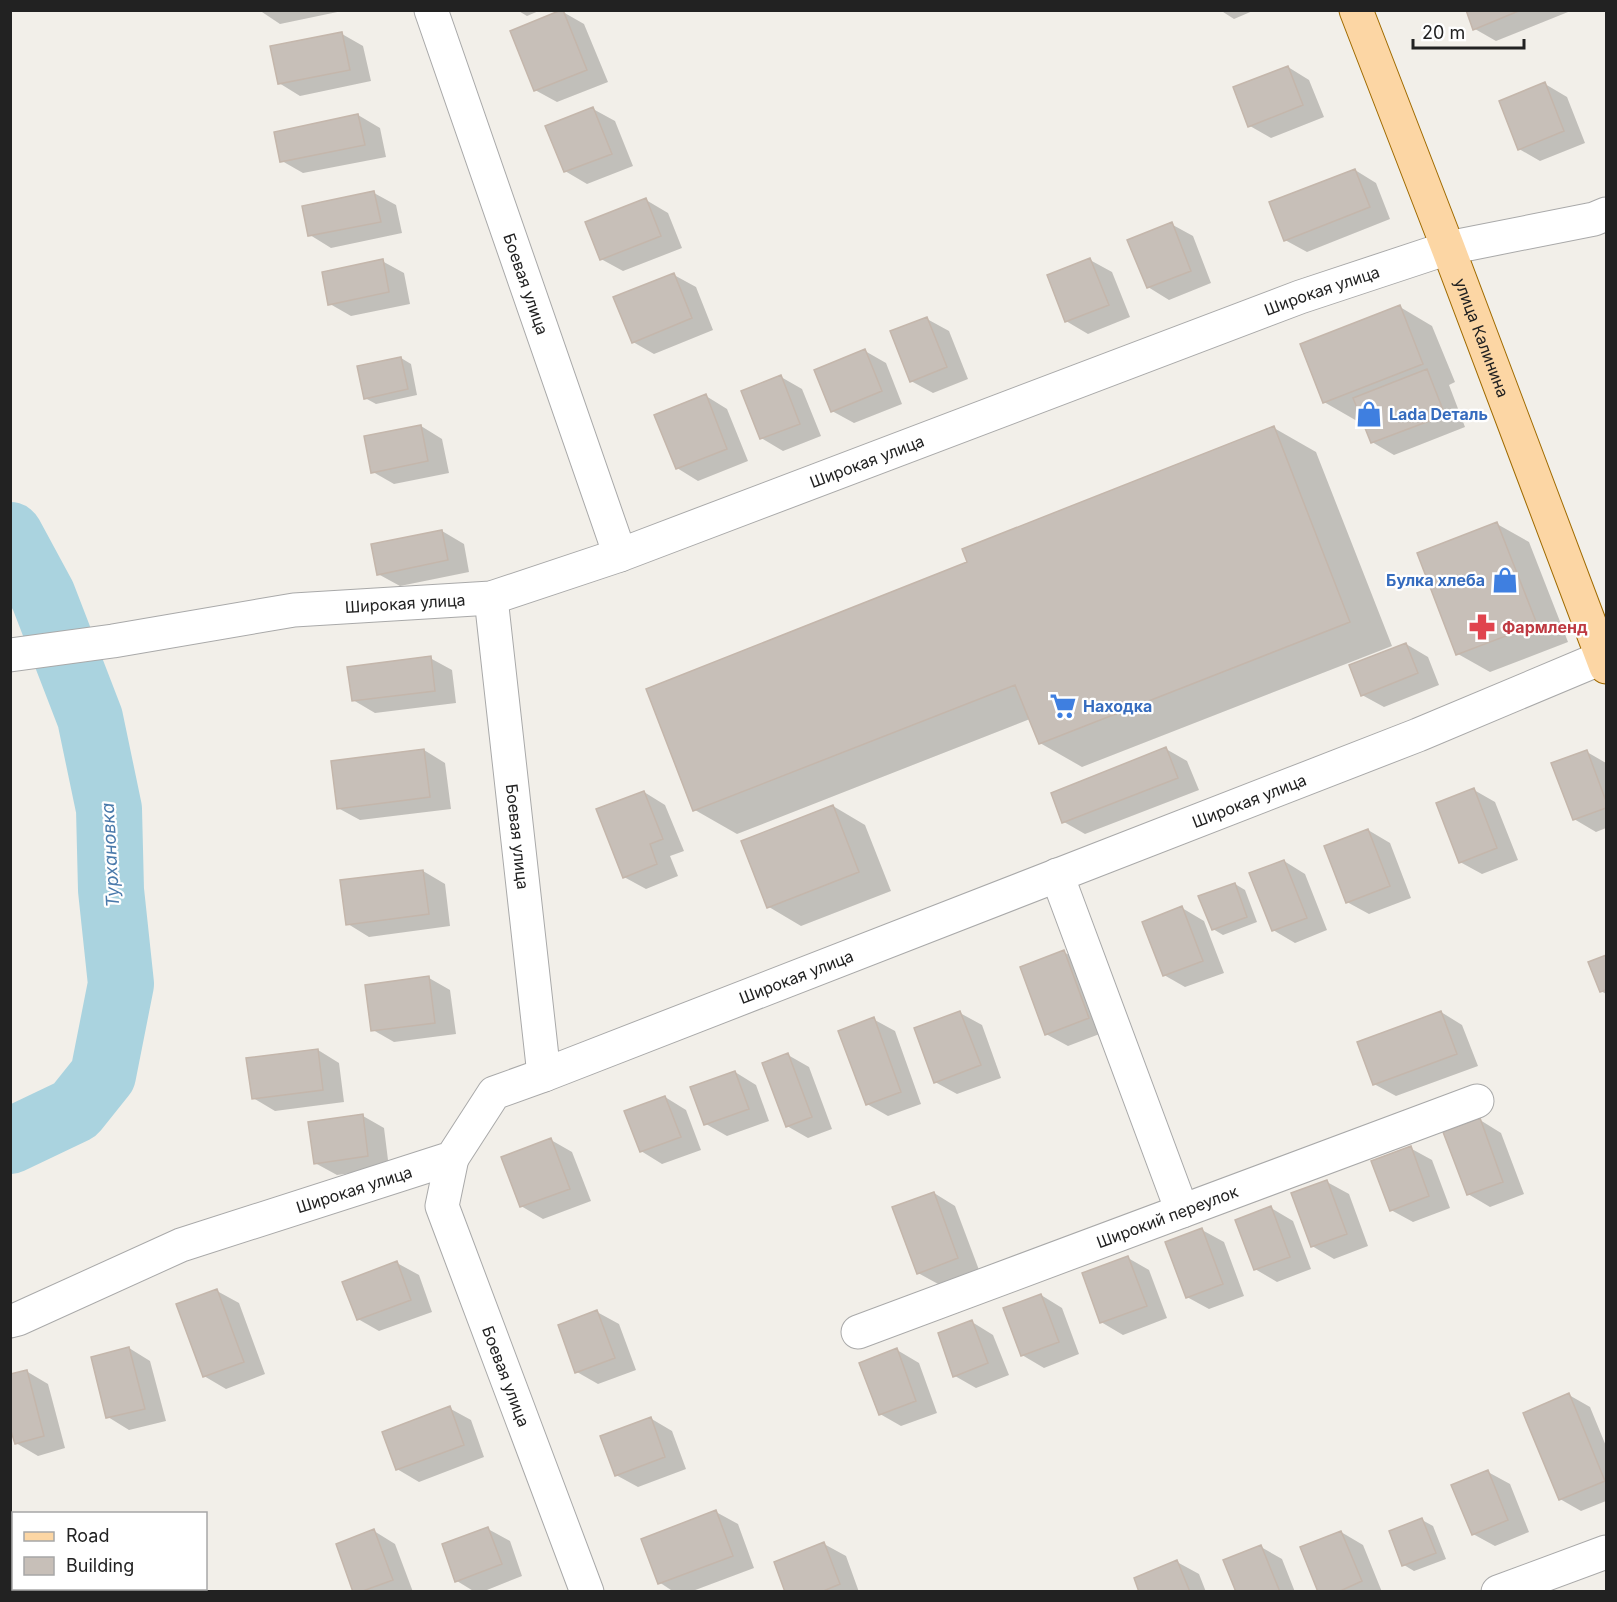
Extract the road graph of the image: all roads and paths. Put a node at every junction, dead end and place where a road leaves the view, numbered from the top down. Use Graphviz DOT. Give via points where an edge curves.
graph roads {
  1 [pos="431,10"];
  2 [pos="1356,10"];
  3 [pos="1606,214"];
  4 [pos="1448,248"];
  5 [pos="620,555"];
  6 [pos="491,598"];
  7 [pos="10,655"];
  8 [pos="1605,660"];
  9 [pos="1057,875"];
  10 [pos="544,1075"];
  11 [pos="1477,1101"];
  12 [pos="452,1158"];
  13 [pos="1182,1211"];
  14 [pos="10,1321"];
  15 [pos="858,1332"];
  16 [pos="1606,1552"];
  17 [pos="587,1592"];
  18 [pos="1498,1592"];
  1 -- 5 [label="street, Боевая улица"];
  2 -- 4 [label="main road, улица Калинина"];
  3 -- 4 [label="street, Широкая улица"];
  4 -- 5 [label="street, Широкая улица" via="1300,297"];
  4 -- 8 [label="main road, улица Калинина"];
  5 -- 6 [label="street, Широкая улица"];
  6 -- 7 [label="street, Широкая улица" via="294,610"];
  6 -- 10 [label="street, Боевая улица"];
  8 -- 9 [label="street, Широкая улица"];
  9 -- 10 [label="street, Широкая улица"];
  9 -- 13 [label="street"];
  10 -- 12 [label="street, Широкая улица" via="494,1093"];
  11 -- 13 [label="street, Широкий переулок"];
  12 -- 14 [label="street, Широкая улица" via="180,1245"];
  12 -- 17 [label="street, Боевая улица" via="442,1206"];
  13 -- 15 [label="street, Широкий переулок"];
  16 -- 18 [label="street"];
}
